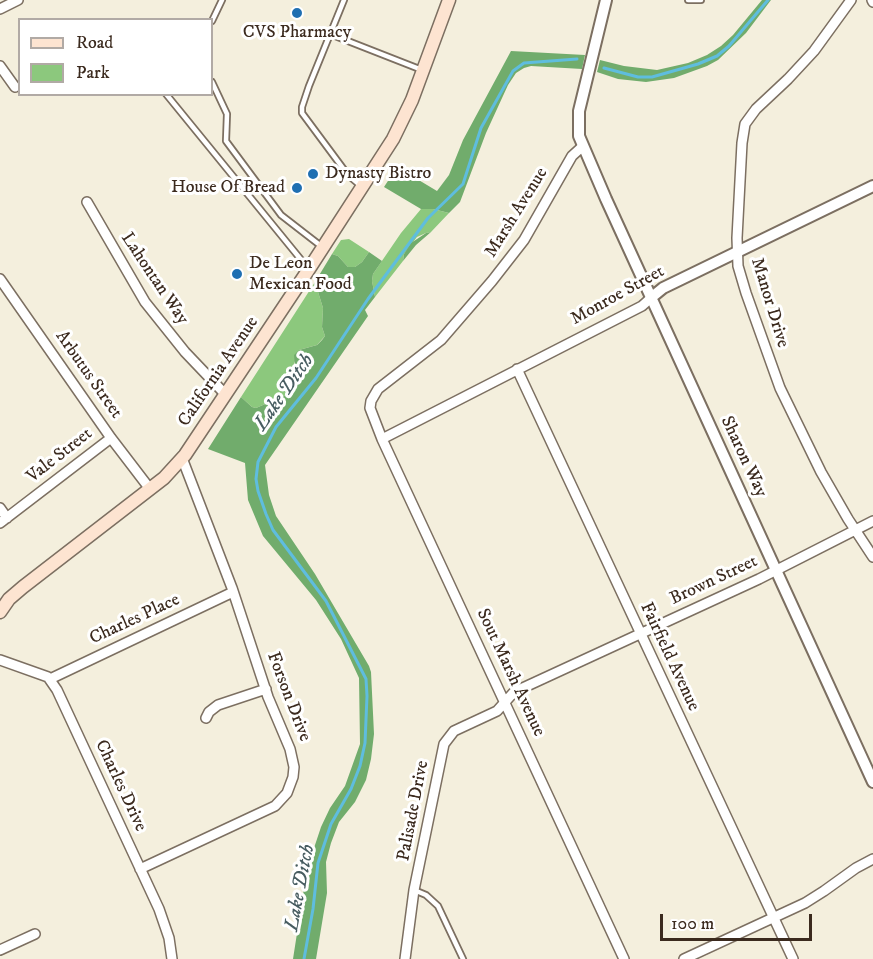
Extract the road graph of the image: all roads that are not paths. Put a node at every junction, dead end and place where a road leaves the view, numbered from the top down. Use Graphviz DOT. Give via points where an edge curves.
graph roads {
  1 [pos="18,0"];
  2 [pos="222,0"];
  3 [pos="344,0"];
  4 [pos="449,0"];
  5 [pos="606,0"];
  6 [pos="688,0"];
  7 [pos="701,0"];
  8 [pos="851,0"];
  9 [pos="0,9"];
  10 [pos="213,19"];
  11 [pos="330,34"];
  12 [pos="0,66"];
  13 [pos="423,70"];
  14 [pos="213,84"];
  15 [pos="15,87"];
  16 [pos="168,96"];
  17 [pos="583,146"];
  18 [pos="873,186"];
  19 [pos="363,187"];
  20 [pos="87,202"];
  21 [pos="324,248"];
  22 [pos="738,252"];
  23 [pos="309,269"];
  24 [pos="0,279"];
  25 [pos="652,297"];
  26 [pos="517,369"];
  27 [pos="226,395"];
  28 [pos="371,401"];
  29 [pos="111,438"];
  30 [pos="382,439"];
  31 [pos="182,458"];
  32 [pos="150,489"];
  33 [pos="0,507"];
  34 [pos="3,520"];
  35 [pos="873,521"];
  36 [pos="855,530"];
  37 [pos="873,557"];
  38 [pos="776,570"];
  39 [pos="233,592"];
  40 [pos="0,612"];
  41 [pos="640,634"];
  42 [pos="0,660"];
  43 [pos="50,679"];
  44 [pos="266,689"];
  45 [pos="505,702"];
  46 [pos="206,718"];
  47 [pos="873,782"];
  48 [pos="873,859"];
  49 [pos="140,869"];
  50 [pos="414,890"];
  51 [pos="773,918"];
  52 [pos="35,933"];
  53 [pos="0,950"];
  54 [pos="172,959"];
  55 [pos="405,959"];
  56 [pos="463,959"];
  57 [pos="624,959"];
  58 [pos="684,959"];
  59 [pos="793,959"];
  1 -- 9 [label="street"];
  2 -- 10 [label="lane"];
  3 -- 11 [label="lane"];
  4 -- 13 [label="main road, California Avenue"];
  5 -- 17 [label="street" via="579,111"];
  6 -- 7 [label="lane"];
  8 -- 22 [label="street, Manor Drive" via="814,51 745,124"];
  11 -- 13 [label="lane"];
  11 -- 19 [label="lane" via="302,113 348,176"];
  12 -- 15 [label="street"];
  13 -- 19 [label="main road, California Avenue" via="393,139"];
  14 -- 21 [label="lane" via="227,114 226,141 232,150 282,215"];
  16 -- 23 [label="lane"];
  17 -- 25 [label="street, Sharon Way"];
  17 -- 28 [label="street, Marsh Avenue" via="572,156 524,240 485,289 441,340 378,389"];
  18 -- 22 [label="street, Monroe Street"];
  19 -- 21 [label="main road, California Avenue"];
  20 -- 27 [label="street, Lahontan Way" via="145,302"];
  21 -- 23 [label="main road, California Avenue"];
  22 -- 25 [label="street, Monroe Street"];
  22 -- 36 [label="street, Manor Drive" via="746,293 780,388 807,447"];
  23 -- 27 [label="main road, California Avenue"];
  24 -- 29 [label="street, Arbutus Street"];
  25 -- 26 [label="street, Monroe Street" via="642,306"];
  25 -- 38 [label="street, Sharon Way"];
  26 -- 30 [label="street, Monroe Street"];
  26 -- 41 [label="street, Fairfield Avenue"];
  27 -- 31 [label="main road, California Avenue"];
  28 -- 30 [label="street, Sout Marsh Avenue" via="372,416"];
  29 -- 32 [label="street, Arbutus Street"];
  29 -- 34 [label="street, Vale Street"];
  30 -- 45 [label="street, Sout Marsh Avenue"];
  31 -- 32 [label="main road, California Avenue"];
  31 -- 39 [label="street, Forson Drive"];
  32 -- 40 [label="main road, California Avenue" via="23,587"];
  33 -- 34 [label="street"];
  35 -- 36 [label="street, Brown Street"];
  36 -- 37 [label="street, Manor Drive"];
  36 -- 38 [label="street, Brown Street"];
  38 -- 41 [label="street, Brown Street"];
  38 -- 47 [label="street, Sharon Way"];
  39 -- 43 [label="street, Charles Place"];
  39 -- 44 [label="street, Forson Drive"];
  41 -- 45 [label="street, Brown Street" via="514,692"];
  41 -- 51 [label="street, Fairfield Avenue"];
  42 -- 43 [label="street"];
  43 -- 49 [label="street, Charles Drive"];
  44 -- 46 [label="street" via="218,705"];
  44 -- 49 [label="street, Forson Drive" via="293,758 293,777 287,794 258,815"];
  45 -- 50 [label="street, Palisade Drive" via="496,711 454,731 444,744"];
  45 -- 57 [label="street, Sout Marsh Avenue"];
  48 -- 51 [label="street" via="815,897"];
  49 -- 54 [label="street, Charles Drive" via="165,924"];
  50 -- 55 [label="street, Palisade Drive"];
  50 -- 56 [label="lane" via="438,906"];
  51 -- 58 [label="street"];
  51 -- 59 [label="street, Fairfield Avenue"];
  52 -- 53 [label="street"];
}
